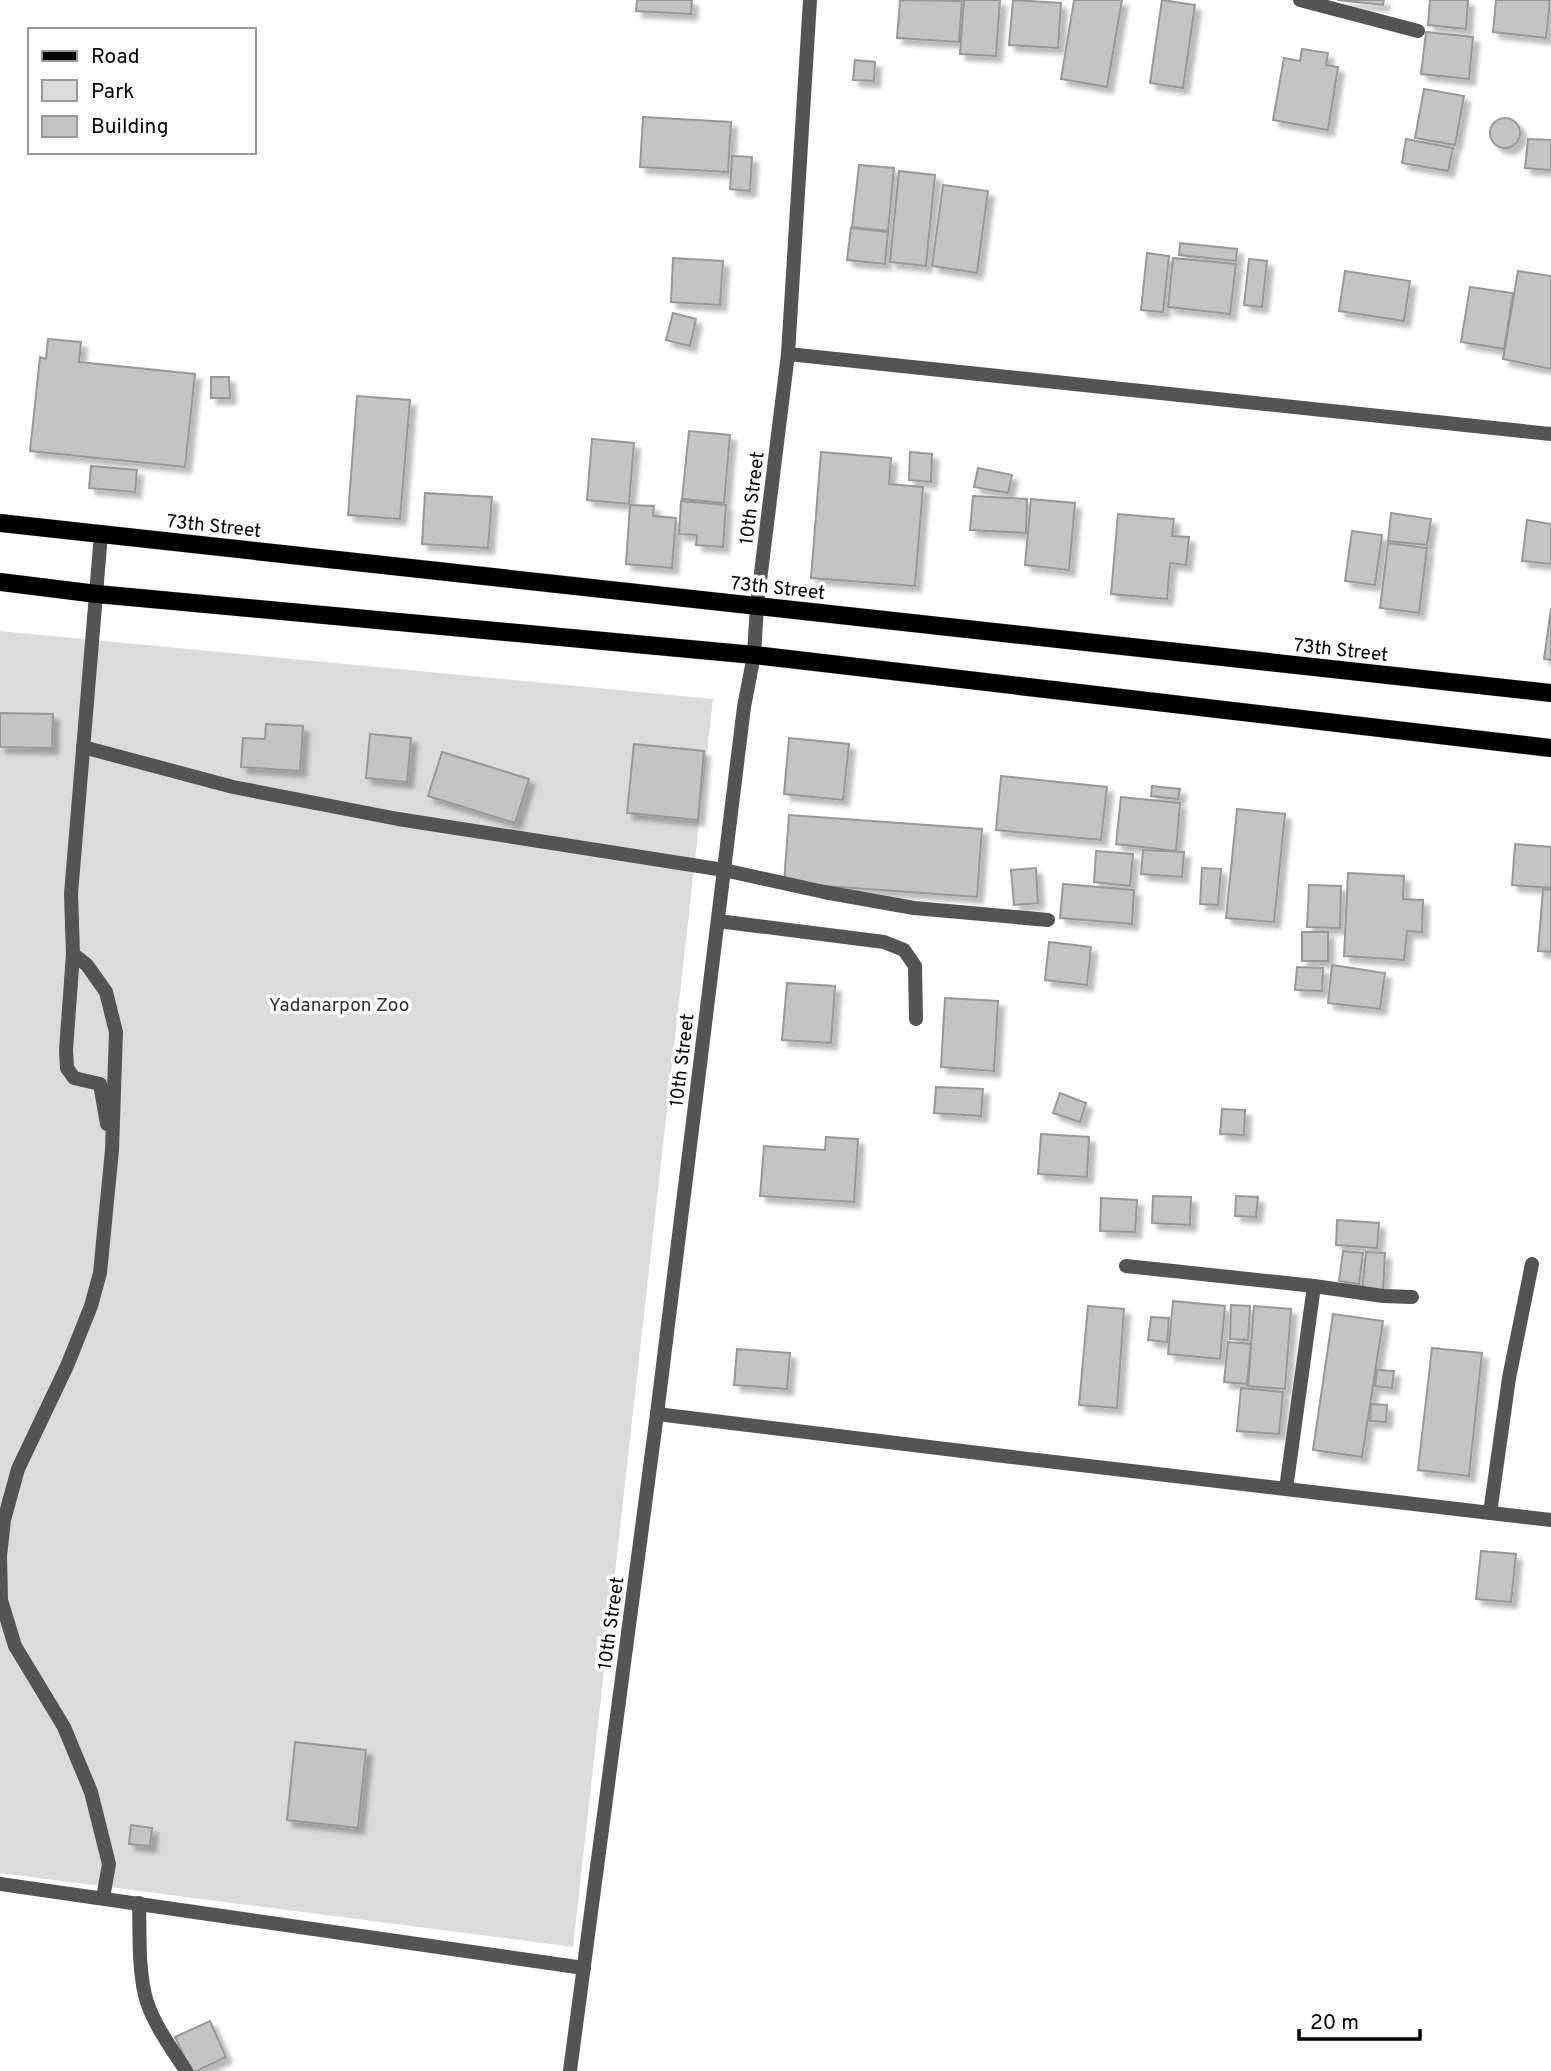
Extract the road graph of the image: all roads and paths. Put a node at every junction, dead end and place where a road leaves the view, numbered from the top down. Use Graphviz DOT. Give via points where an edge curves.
graph roads {
  1 [pos="810,0"];
  2 [pos="1300,0"];
  3 [pos="1418,32"];
  4 [pos="788,354"];
  5 [pos="1551,434"];
  6 [pos="0,523"];
  7 [pos="101,534"];
  8 [pos="0,582"];
  9 [pos="97,594"];
  10 [pos="758,605"];
  11 [pos="754,655"];
  12 [pos="1551,693"];
  13 [pos="83,747"];
  14 [pos="1551,748"];
  15 [pos="724,870"];
  16 [pos="1048,920"];
  17 [pos="718,921"];
  18 [pos="73,954"];
  19 [pos="916,1019"];
  20 [pos="112,1150"];
  21 [pos="1532,1264"];
  22 [pos="1126,1266"];
  23 [pos="1314,1286"];
  24 [pos="1412,1297"];
  25 [pos="657,1414"];
  26 [pos="1286,1489"];
  27 [pos="1490,1513"];
  28 [pos="1551,1520"];
  29 [pos="0,1884"];
  30 [pos="103,1898"];
  31 [pos="139,1903"];
  32 [pos="584,1968"];
  33 [pos="186,2071"];
  34 [pos="570,2071"];
  1 -- 4 [label="street, 10th Street"];
  2 -- 3 [label="street"];
  4 -- 5 [label="street"];
  4 -- 10 [label="street, 10th Street"];
  6 -- 7 [label="main road, 73th Street"];
  7 -- 9 [label="street"];
  7 -- 10 [label="main road, 73th Street"];
  8 -- 9 [label="main road"];
  9 -- 11 [label="main road"];
  9 -- 13 [label="street"];
  10 -- 11 [label="street, 10th Street"];
  10 -- 12 [label="main road, 73th Street"];
  11 -- 14 [label="main road"];
  11 -- 15 [label="street, 10th Street"];
  13 -- 15 [label="street" via="233,787 398,819"];
  13 -- 18 [label="street" via="71,894"];
  15 -- 16 [label="street" via="914,908"];
  15 -- 17 [label="street, 10th Street"];
  17 -- 19 [label="street" via="884,942 904,950 915,966"];
  17 -- 25 [label="street, 10th Street"];
  18 -- 20 [label="street" via="106,992 116,1032"];
  18 -- 20 [label="street" via="68,1068 74,1078 100,1084"];
  20 -- 30 [label="street" via="94,1295 67,1366 18,1469 0,1556 1,1600 15,1646 64,1727 91,1792 109,1864"];
  21 -- 27 [label="street" via="1509,1378"];
  22 -- 23 [label="street"];
  23 -- 24 [label="street"];
  23 -- 26 [label="street"];
  25 -- 26 [label="street"];
  25 -- 32 [label="street, 10th Street"];
  26 -- 27 [label="street"];
  27 -- 28 [label="street"];
  29 -- 30 [label="street"];
  30 -- 31 [label="street"];
  31 -- 32 [label="street"];
  31 -- 33 [label="street" via="145,1998"];
  32 -- 34 [label="street, 10th Street"];
}
